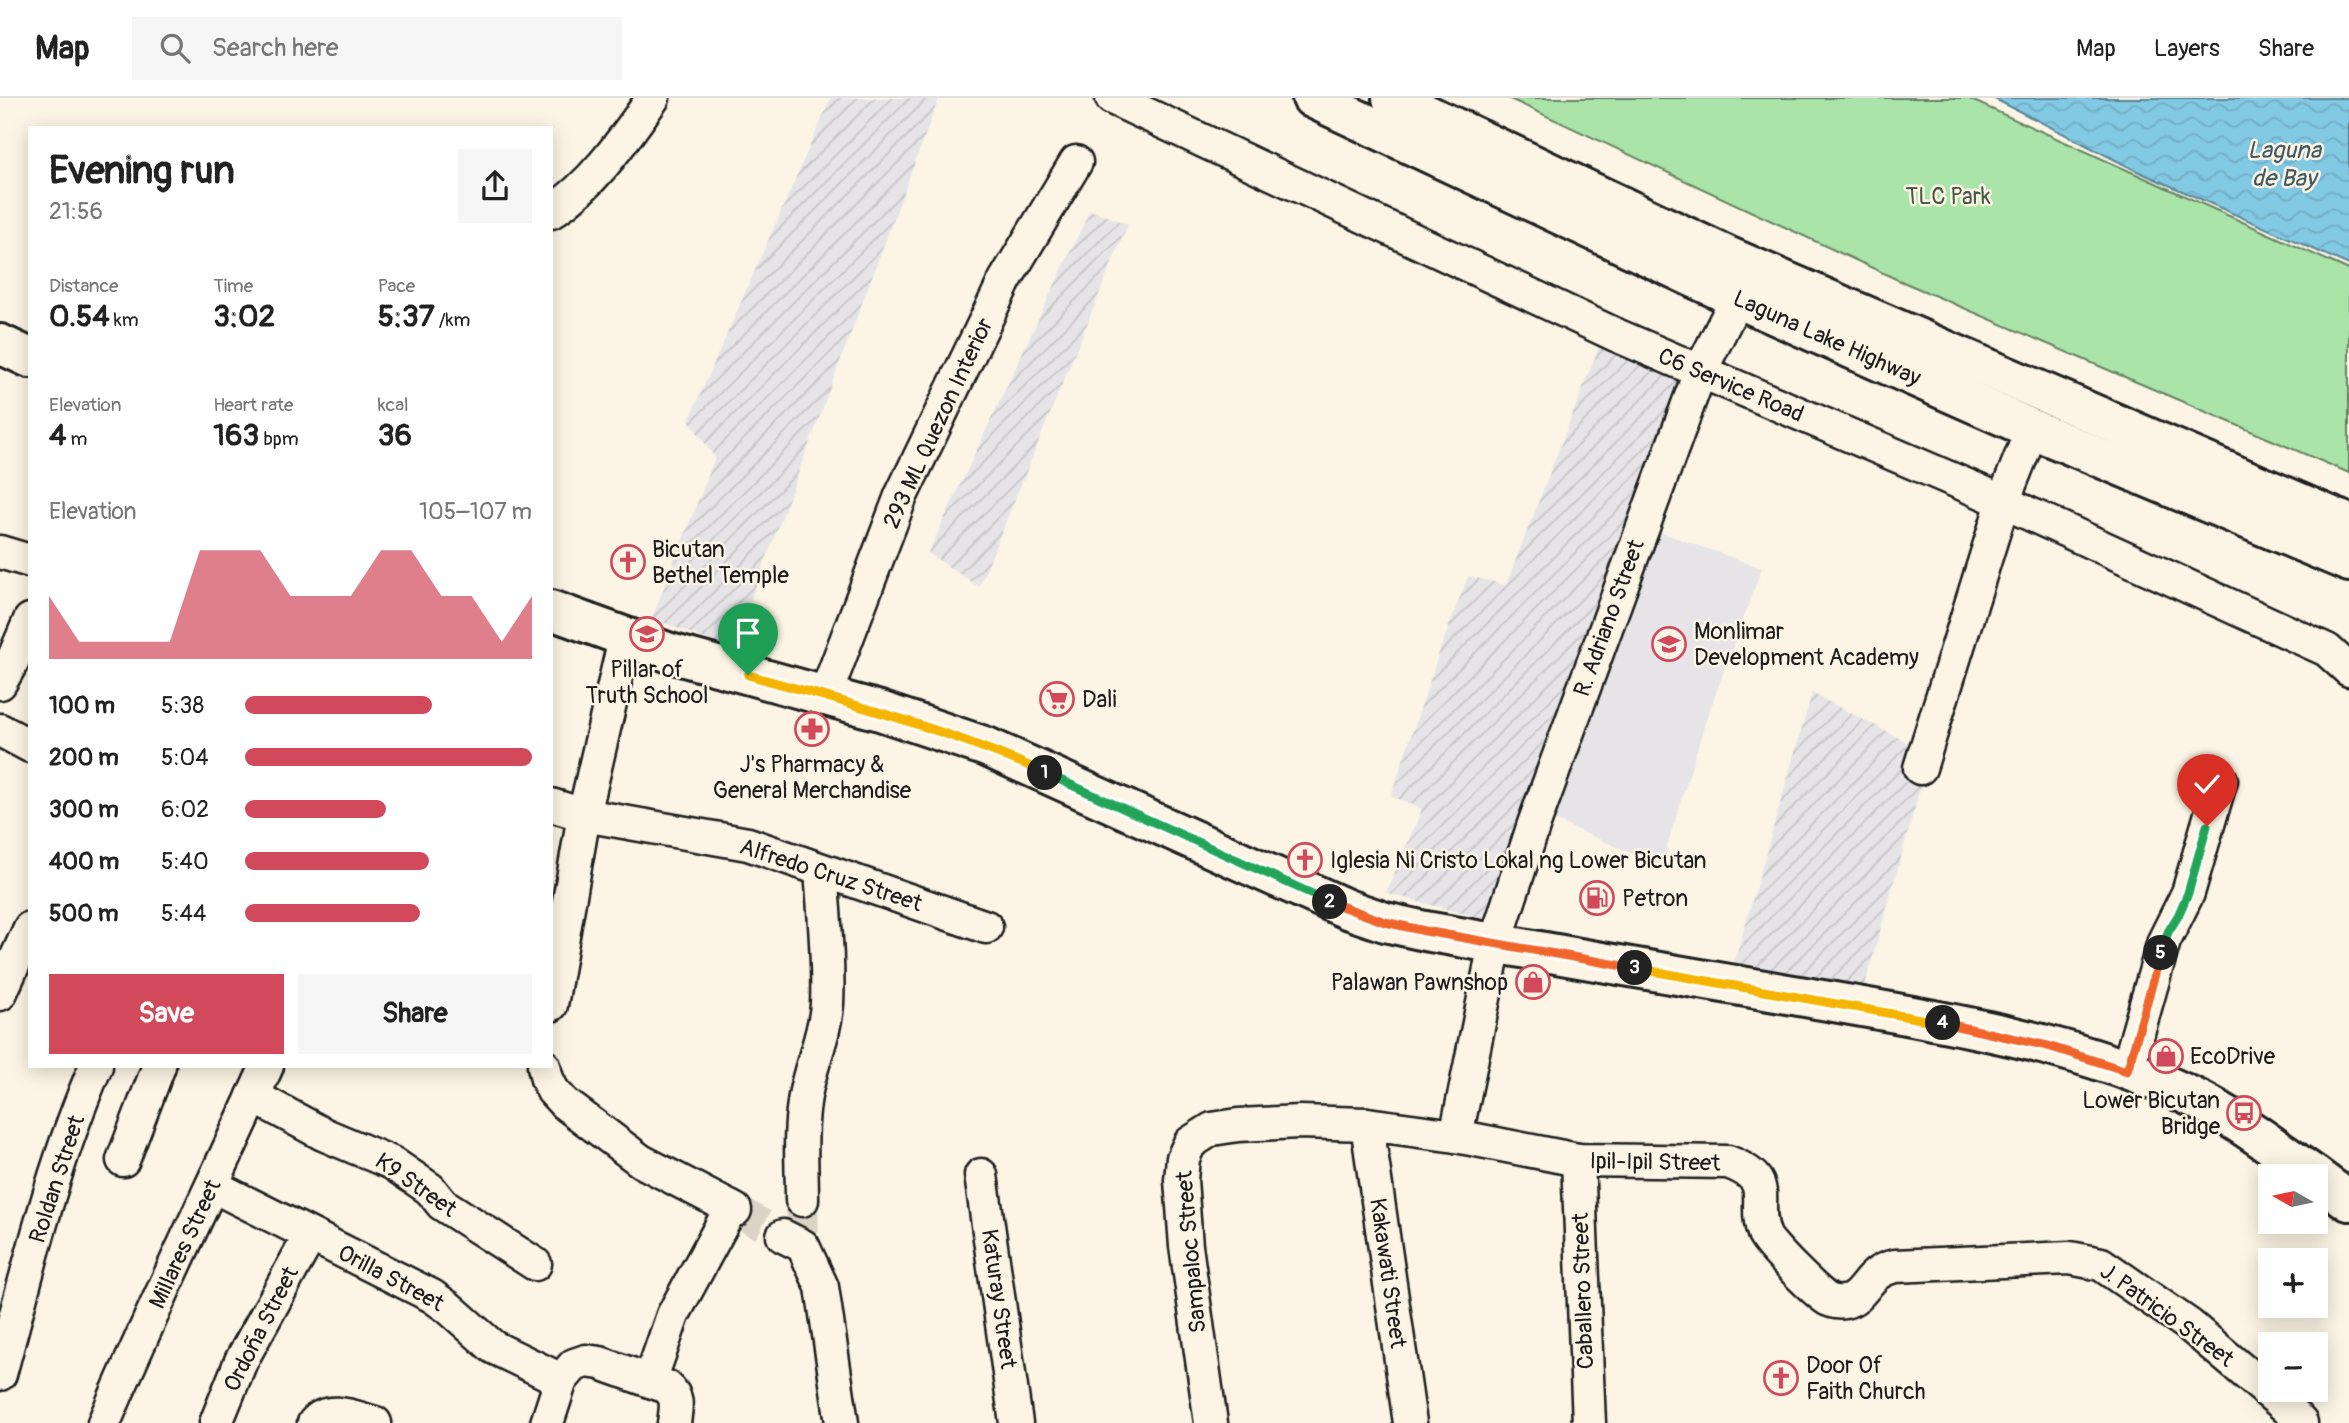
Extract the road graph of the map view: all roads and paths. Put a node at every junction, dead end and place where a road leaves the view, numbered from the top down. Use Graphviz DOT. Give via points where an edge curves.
graph roads {
  1 [pos="653,98"];
  2 [pos="1112,98"];
  3 [pos="1312,98"];
  4 [pos="1392,98"];
  5 [pos="1076,162"];
  6 [pos="553,211"];
  7 [pos="1732,308"];
  8 [pos="0,344"];
  9 [pos="28,357"];
  10 [pos="1703,365"];
  11 [pos="2010,473"];
  12 [pos="2349,524"];
  13 [pos="0,552"];
  14 [pos="28,560"];
  15 [pos="2349,562"];
  16 [pos="553,611"];
  17 [pos="28,624"];
  18 [pos="625,638"];
  19 [pos="2349,670"];
  20 [pos="0,683"];
  21 [pos="825,696"];
  22 [pos="0,730"];
  23 [pos="28,745"];
  24 [pos="1920,768"];
  25 [pos="2221,780"];
  26 [pos="553,806"];
  27 [pos="584,815"];
  28 [pos="821,870"];
  29 [pos="558,927"];
  30 [pos="986,927"];
  31 [pos="28,932"];
  32 [pos="1495,944"];
  33 [pos="553,983"];
  34 [pos="0,993"];
  35 [pos="95,1068"];
  36 [pos="158,1068"];
  37 [pos="266,1068"];
  38 [pos="544,1068"];
  39 [pos="2127,1071"];
  40 [pos="253,1096"];
  41 [pos="1367,1124"];
  42 [pos="1456,1136"];
  43 [pos="123,1160"];
  44 [pos="1578,1160"];
  45 [pos="2296,1164"];
  46 [pos="981,1175"];
  47 [pos="213,1186"];
  48 [pos="802,1200"];
  49 [pos="310,1236"];
  50 [pos="796,1241"];
  51 [pos="535,1264"];
  52 [pos="1858,1297"];
  53 [pos="0,1374"];
  54 [pos="561,1380"];
  55 [pos="650,1381"];
  56 [pos="316,1420"];
  57 [pos="104,1423"];
  58 [pos="216,1423"];
  59 [pos="375,1423"];
  60 [pos="547,1423"];
  61 [pos="674,1423"];
  62 [pos="842,1423"];
  63 [pos="1016,1423"];
  64 [pos="1211,1423"];
  65 [pos="1410,1423"];
  66 [pos="1589,1423"];
  67 [pos="2301,1423"];
  1 -- 6 [label="street" via="613,155"];
  2 -- 10 [label="street, C6 Service Road" via="1616,335"];
  3 -- 7 [label="main road, Laguna Lake Highway"];
  4 -- 12 [label="main road, Laguna Lake Highway" via="1727,256"];
  5 -- 21 [label="street, 293 ML Quezon Interior" via="1005,280 901,496"];
  7 -- 10 [label="street, R. Adriano Street"];
  7 -- 11 [label="main road, Laguna Lake Highway"];
  8 -- 9 [label="main road"];
  10 -- 11 [label="street, C6 Service Road"];
  10 -- 32 [label="street, R. Adriano Street" via="1534,824"];
  11 -- 15 [label="main road, Laguna Lake Highway"];
  11 -- 19 [label="street, C6 Service Road" via="2327,650"];
  11 -- 24 [label="street"];
  13 -- 14 [label="street"];
  16 -- 18 [label="main road"];
  17 -- 20 [label="street"];
  18 -- 21 [label="main road"];
  18 -- 27 [label="street"];
  21 -- 32 [label="main road" via="987,747 1347,909 1385,922"];
  22 -- 23 [label="street"];
  25 -- 39 [label="street" via="2188,893 2164,941"];
  26 -- 27 [label="street, Alfredo Cruz Street"];
  27 -- 28 [label="street, Alfredo Cruz Street" via="748,844"];
  27 -- 29 [label="street"];
  28 -- 30 [label="street, Alfredo Cruz Street"];
  28 -- 48 [label="street" via="827,1005 804,1104"];
  29 -- 33 [label="street"];
  31 -- 34 [label="street"];
  32 -- 39 [label="main road" via="1921,1017 2048,1046"];
  32 -- 42 [label="street, R. Adriano Street"];
  35 -- 53 [label="street, Roldan Street" via="43,1217"];
  36 -- 43 [label="street"];
  37 -- 40 [label="street, Millares Street"];
  38 -- 55 [label="street" via="553,1091 565,1103 641,1161 733,1209 673,1315"];
  39 -- 45 [label="main road" via="2208,1105"];
  40 -- 47 [label="street, Millares Street"];
  40 -- 51 [label="street, K9 Street" via="392,1163 442,1204"];
  41 -- 42 [label="street, Sampaloc Street"];
  41 -- 64 [label="street, Sampaloc Street" via="1238,1125 1212,1129 1190,1143 1181,1180"];
  41 -- 65 [label="street, Kakawati Street"];
  42 -- 44 [label="street, Ipil-Ipil Street"];
  44 -- 52 [label="street, Ipil-Ipil Street" via="1728,1162 1749,1171 1760,1190 1762,1227 1769,1243 1829,1301"];
  44 -- 66 [label="street, Caballero Street"];
  46 -- 63 [label="street, Katuray Street"];
  47 -- 49 [label="street, Orilla Street"];
  47 -- 57 [label="street, Millares Street"];
  49 -- 54 [label="street, Orilla Street" via="432,1296 493,1347"];
  49 -- 58 [label="street, Ordoña Street" via="241,1361"];
  50 -- 62 [label="street" via="822,1287"];
  52 -- 67 [label="street, J. Patricio Street" via="1873,1276 1895,1266 2084,1259 2101,1264 2189,1325"];
  54 -- 55 [label="street" via="574,1365 586,1361"];
  54 -- 60 [label="street"];
  55 -- 61 [label="street" via="674,1393"];
  56 -- 59 [label="street" via="331,1413"];
}
